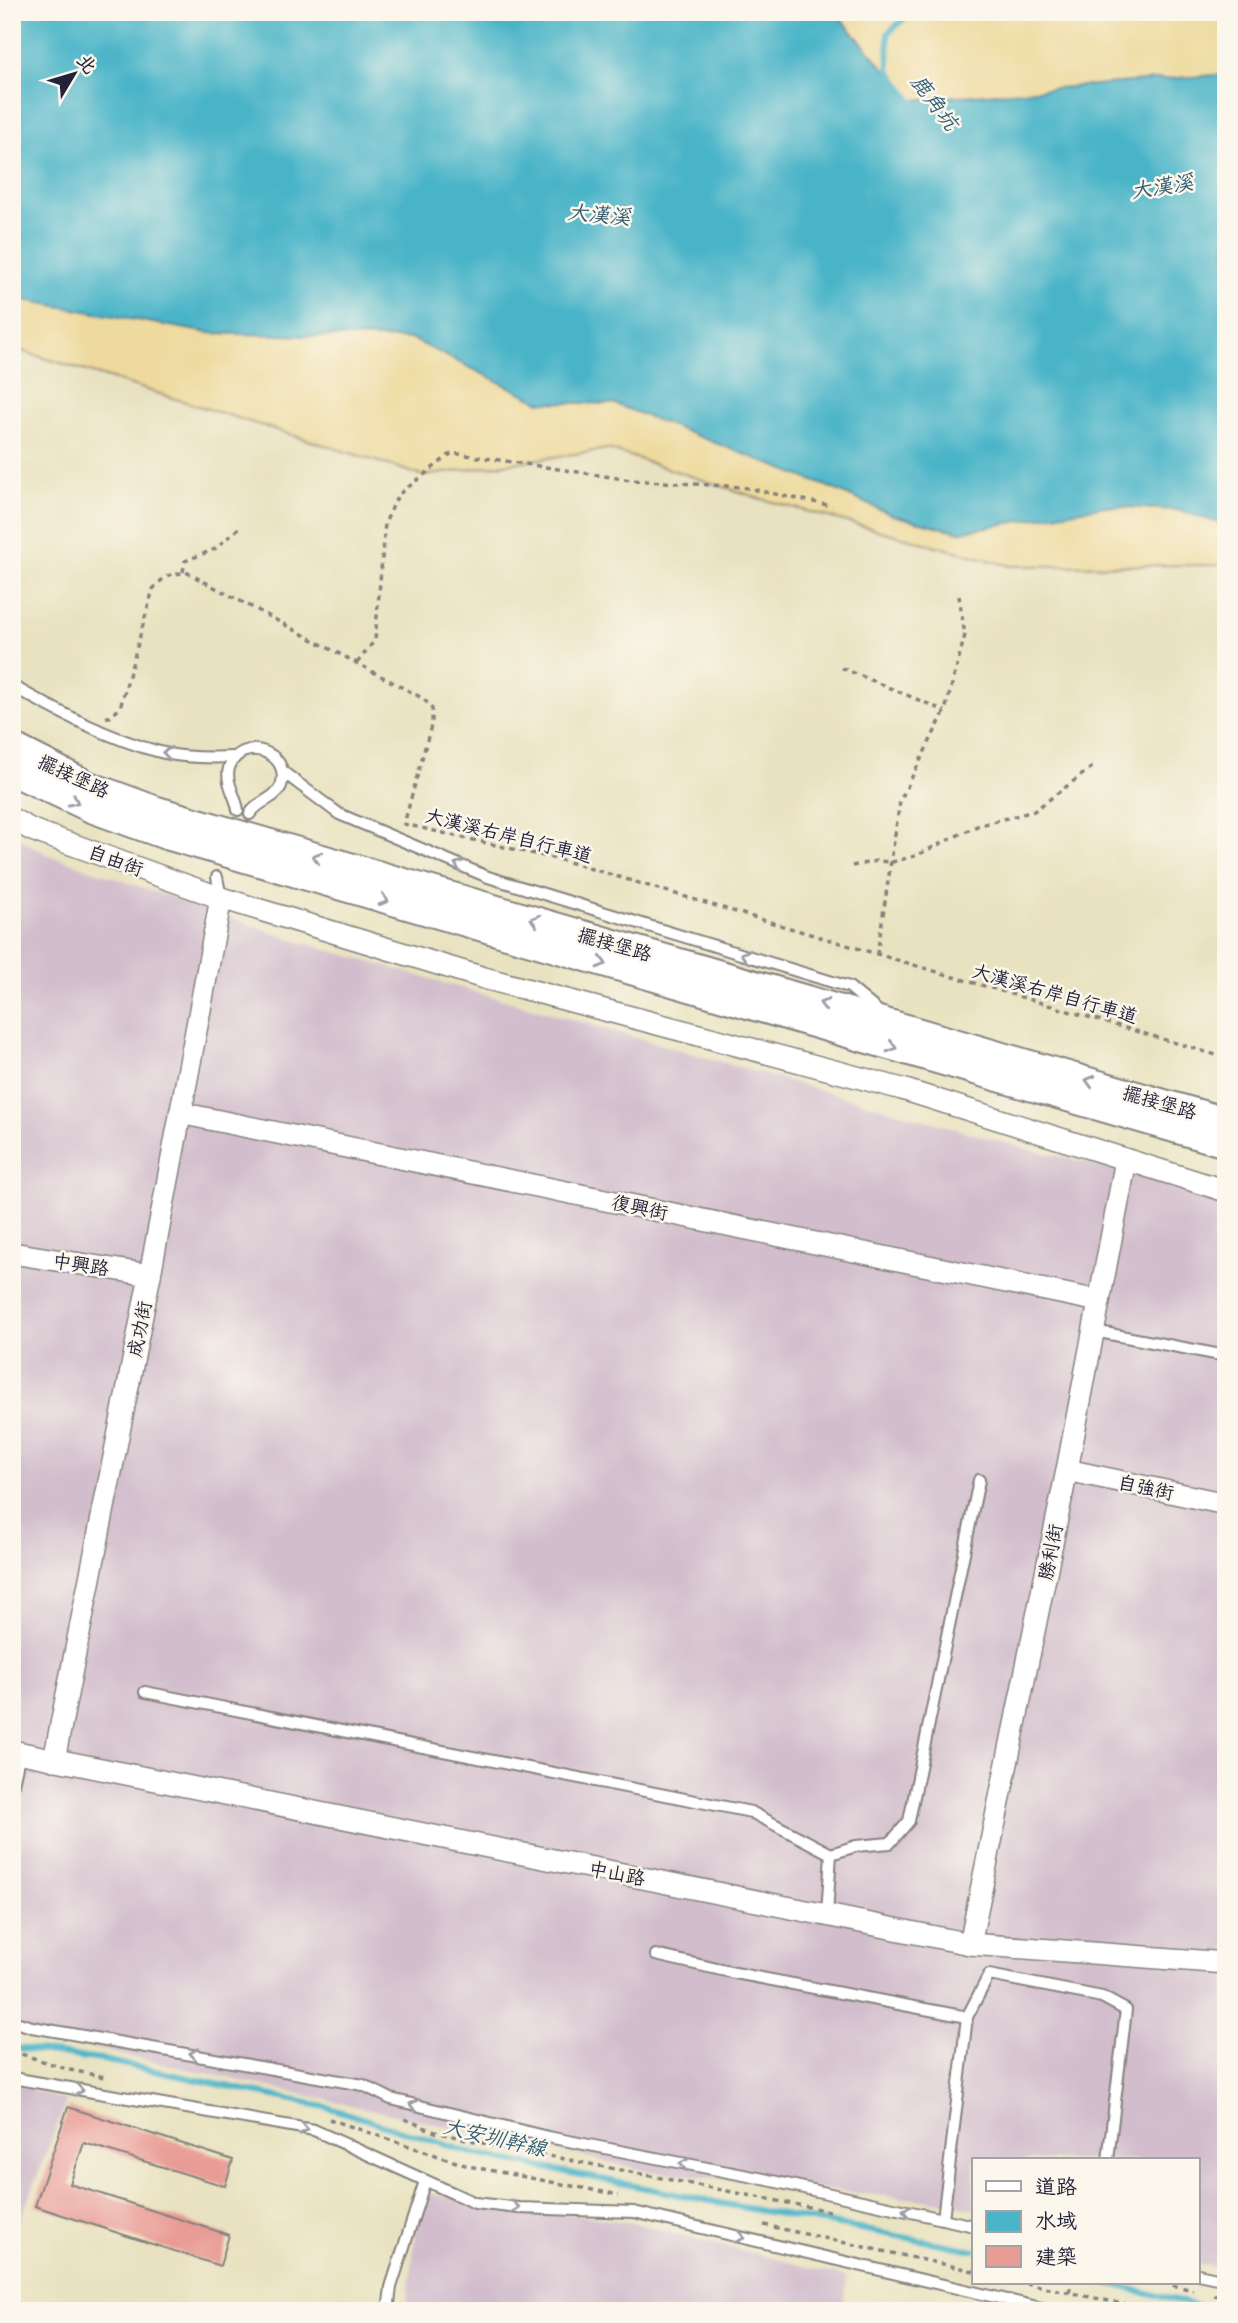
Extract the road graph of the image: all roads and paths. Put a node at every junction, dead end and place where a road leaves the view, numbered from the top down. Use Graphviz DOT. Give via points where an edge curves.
graph roads {
  1 [pos="832,506"];
  2 [pos="240,527"];
  3 [pos="183,572"];
  4 [pos="959,596"];
  5 [pos="357,663"];
  6 [pos="842,668"];
  7 [pos="12,686"];
  8 [pos="945,711"];
  9 [pos="97,719"];
  10 [pos="12,746"];
  11 [pos="235,757"];
  12 [pos="1096,765"];
  13 [pos="12,772"];
  14 [pos="283,772"];
  15 [pos="12,819"];
  16 [pos="892,862"];
  17 [pos="852,866"];
  18 [pos="222,885"];
  19 [pos="877,955"];
  20 [pos="893,1025"];
  21 [pos="1226,1058"];
  22 [pos="180,1113"];
  23 [pos="1226,1121"];
  24 [pos="1226,1144"];
  25 [pos="1126,1160"];
  26 [pos="1226,1191"];
  27 [pos="12,1253"];
  28 [pos="150,1275"];
  29 [pos="1099,1301"];
  30 [pos="1094,1331"];
  31 [pos="1226,1356"];
  32 [pos="1067,1470"];
  33 [pos="979,1480"];
  34 [pos="1226,1504"];
  35 [pos="145,1692"];
  36 [pos="16,1752"];
  37 [pos="54,1760"];
  38 [pos="12,1789"];
  39 [pos="831,1854"];
  40 [pos="827,1915"];
  41 [pos="970,1944"];
  42 [pos="656,1955"];
  43 [pos="1226,1964"];
  44 [pos="967,2017"];
  45 [pos="12,2021"];
  46 [pos="12,2051"];
  47 [pos="12,2078"];
  48 [pos="110,2078"];
  49 [pos="323,2118"];
  50 [pos="1108,2158"];
  51 [pos="425,2181"];
  52 [pos="624,2196"];
  53 [pos="943,2219"];
  54 [pos="757,2224"];
  55 [pos="972,2225"];
  56 [pos="972,2271"];
  57 [pos="1200,2274"];
  58 [pos="1226,2280"];
  59 [pos="1032,2284"];
  60 [pos="1072,2284"];
  61 [pos="1069,2292"];
  62 [pos="388,2311"];
  63 [pos="1054,2311"];
  64 [pos="1155,2311"];
  1 -- 5 [label="path" via="742,487 631,480 452,453 398,495 385,523 375,640"];
  2 -- 3 [label="path" via="215,549 185,561"];
  3 -- 5 [label="path, 大漢溪右岸自行車道"];
  3 -- 9 [label="path" via="166,576 153,589 120,708 110,717"];
  4 -- 8 [label="path" via="965,635"];
  5 -- 19 [label="path, 大漢溪右岸自行車道" via="424,699 432,709 404,824 565,861"];
  6 -- 8 [label="path"];
  11 -- 7 [label="lane, one-way" via="162,753 121,740"];
  8 -- 16 [label="path" via="900,801"];
  20 -- 10 [label="street, 擺接堡路, one-way" via="157,810 89,785"];
  11 -- 14 [label="lane" via="248,749 264,750 276,758"];
  11 -- 14 [label="lane" via="229,782 244,812 272,797 281,786"];
  12 -- 16 [label="path" via="1034,811 977,826"];
  13 -- 24 [label="street, 擺接堡路, one-way" via="91,809 163,835"];
  20 -- 14 [label="lane, one-way" via="849,987 488,877 339,814"];
  15 -- 18 [label="street, 自由街" via="32,830"];
  16 -- 17 [label="path"];
  16 -- 19 [label="path"];
  18 -- 22 [label="street, 成功街"];
  18 -- 25 [label="street, 自由街" via="484,978 902,1089"];
  19 -- 21 [label="path, 大漢溪右岸自行車道"];
  23 -- 20 [label="street, 擺接堡路, one-way"];
  22 -- 28 [label="street, 成功街"];
  22 -- 29 [label="street, 復興街"];
  25 -- 26 [label="street, 自由街"];
  25 -- 29 [label="street, 勝利街"];
  27 -- 28 [label="street, 中興路"];
  28 -- 37 [label="street, 成功街"];
  29 -- 30 [label="street, 勝利街"];
  30 -- 31 [label="lane"];
  30 -- 32 [label="street, 勝利街"];
  32 -- 34 [label="street, 自強街"];
  32 -- 41 [label="street, 勝利街"];
  33 -- 39 [label="lane" via="909,1821 890,1843"];
  35 -- 39 [label="lane" via="751,1812"];
  36 -- 37 [label="street, 中山路"];
  36 -- 38 [label="lane"];
  37 -- 40 [label="street, 中山路"];
  39 -- 40 [label="lane"];
  40 -- 41 [label="street, 中山路"];
  41 -- 43 [label="street, 中山路"];
  42 -- 44 [label="lane"];
  44 -- 50 [label="lane" via="989,1975 1102,1997 1126,2010"];
  44 -- 53 [label="lane"];
  53 -- 45 [label="lane, one-way" via="548,2137 391,2099 363,2085"];
  46 -- 48 [label="path"];
  47 -- 51 [label="lane, one-way" via="314,2130"];
  49 -- 52 [label="path" via="468,2166"];
  51 -- 62 [label="lane" via="391,2287"];
  51 -- 63 [label="lane, one-way" via="474,2203 634,2212"];
  53 -- 55 [label="lane"];
  54 -- 56 [label="path"];
  57 -- 58 [label="lane"];
  59 -- 61 [label="path"];
  60 -- 61 [label="path"];
  61 -- 64 [label="path"];
}
